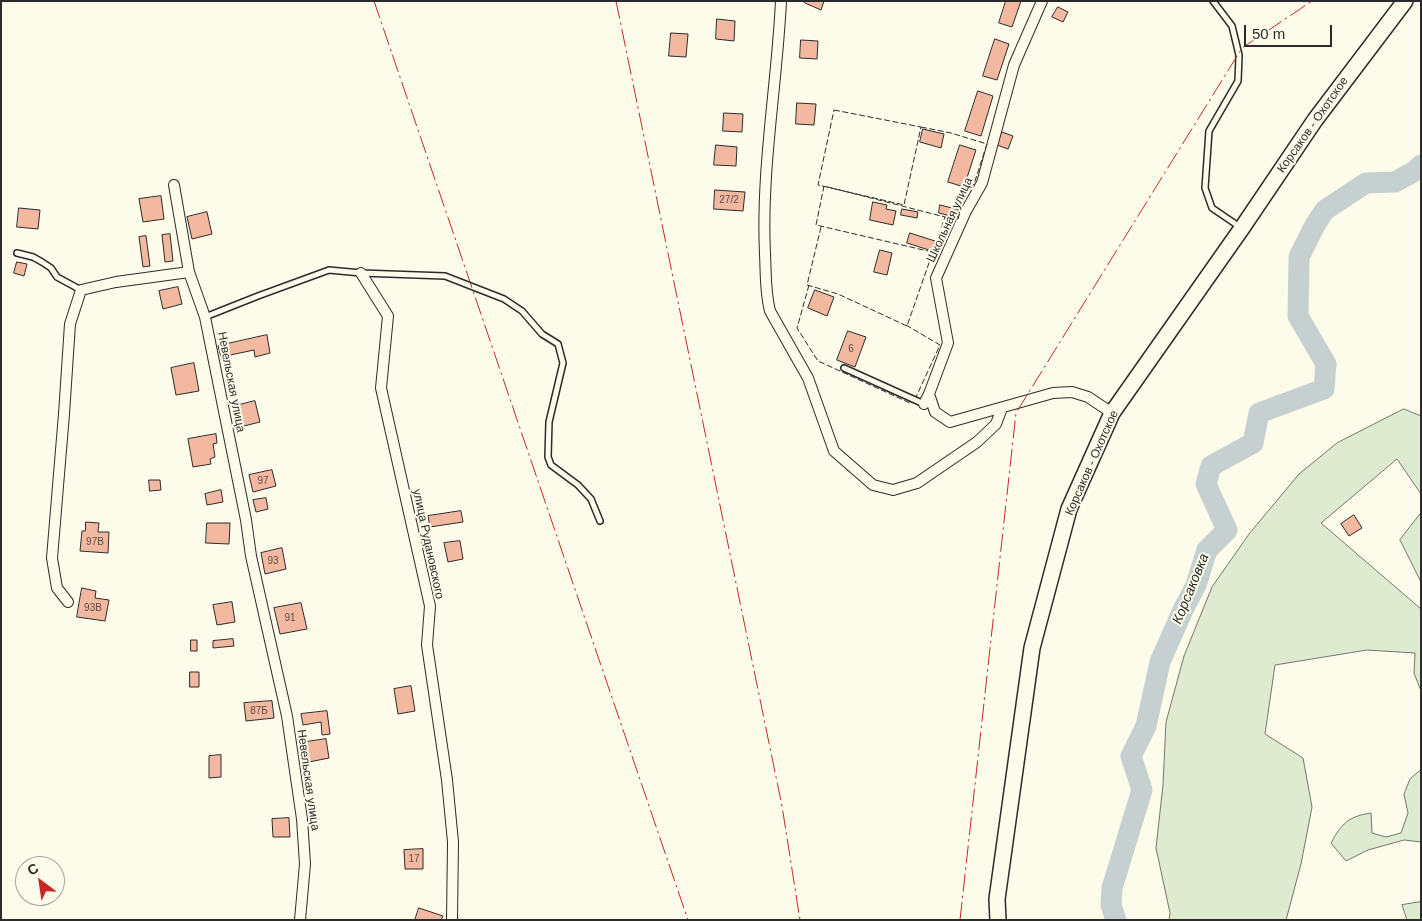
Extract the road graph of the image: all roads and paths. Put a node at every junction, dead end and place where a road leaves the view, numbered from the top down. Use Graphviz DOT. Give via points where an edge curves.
graph roads {
  1 [pos="781,1"];
  2 [pos="1042,1"];
  3 [pos="1213,1"];
  4 [pos="1405,1"];
  5 [pos="174,185"];
  6 [pos="1242,228"];
  7 [pos="17,253"];
  8 [pos="189,272"];
  9 [pos="360,273"];
  10 [pos="81,290"];
  11 [pos="205,317"];
  12 [pos="844,368"];
  13 [pos="929,394"];
  14 [pos="924,404"];
  15 [pos="1002,408"];
  16 [pos="1112,413"];
  17 [pos="600,521"];
  18 [pos="68,602"];
  19 [pos="300,920"];
  20 [pos="452,920"];
  21 [pos="998,920"];
  1 -- 15 [label="street" via="766,185 767,299 770,311 808,378 834,451 873,485 893,490 918,483 977,442 996,424"];
  2 -- 13 [label="street, Школьная улица" via="1014,65 982,183 936,278 948,344"];
  3 -- 6 [label="lane" via="1232,26 1239,55 1238,81 1209,130 1205,188 1212,208"];
  4 -- 6 [label="street, Корсаков - Охотское" via="1315,120"];
  5 -- 8 [label="street, Невельская улица"];
  6 -- 16 [label="street, Корсаков - Охотское"];
  7 -- 10 [label="lane" via="42,262 57,277"];
  8 -- 10 [label="street"];
  8 -- 11 [label="street, Невельская улица"];
  9 -- 11 [label="lane" via="329,270"];
  9 -- 17 [label="lane" via="445,276 504,299 522,311 542,334 558,344 563,363 549,422 548,458 551,465 591,499"];
  9 -- 20 [label="street, улица Рудановского" via="388,316 381,388 430,606 427,645 453,842"];
  10 -- 18 [label="street" via="70,324 52,558 57,588"];
  11 -- 19 [label="street, Невельская улица" via="288,726 302,818 305,864"];
  12 -- 14 [label="lane"];
  13 -- 14 [label="street, Школьная улица"];
  13 -- 15 [label="street" via="935,412 950,422"];
  15 -- 16 [label="street" via="1053,393 1072,392 1088,397"];
  16 -- 21 [label="street, Корсаков - Охотское" via="1069,509 1032,648 997,899"];
}
